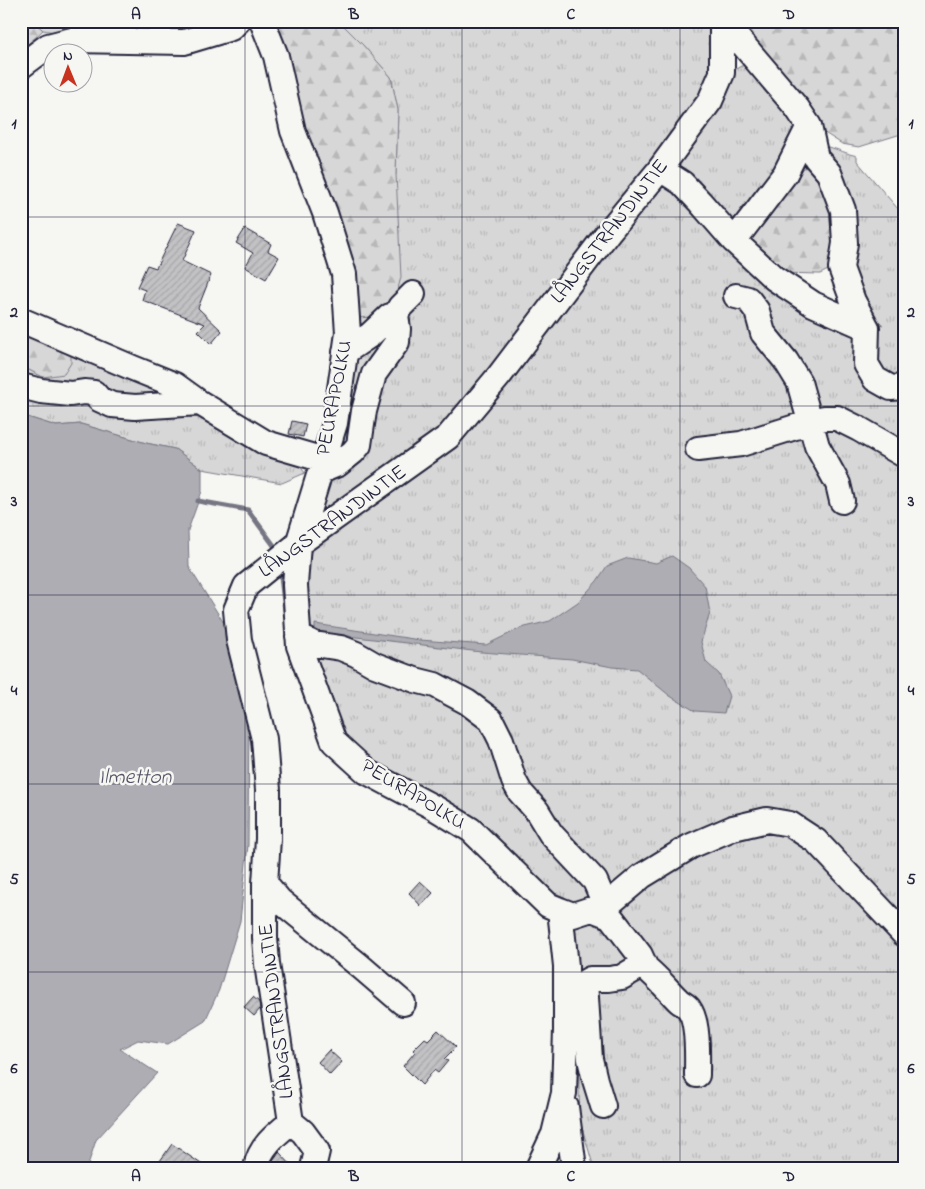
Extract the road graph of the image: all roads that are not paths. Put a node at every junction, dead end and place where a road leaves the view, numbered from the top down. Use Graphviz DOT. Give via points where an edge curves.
graph roads {
  1 [pos="238,21"];
  2 [pos="262,21"];
  3 [pos="722,21"];
  4 [pos="754,58"];
  5 [pos="21,66"];
  6 [pos="722,73"];
  7 [pos="809,126"];
  8 [pos="816,158"];
  9 [pos="791,162"];
  10 [pos="660,169"];
  11 [pos="734,241"];
  12 [pos="413,294"];
  13 [pos="736,296"];
  14 [pos="396,315"];
  15 [pos="21,320"];
  16 [pos="867,328"];
  17 [pos="345,352"];
  18 [pos="21,386"];
  19 [pos="904,387"];
  20 [pos="200,403"];
  21 [pos="810,422"];
  22 [pos="698,449"];
  23 [pos="904,455"];
  24 [pos="322,465"];
  25 [pos="842,501"];
  26 [pos="306,538"];
  27 [pos="309,640"];
  28 [pos="265,883"];
  29 [pos="560,910"];
  30 [pos="600,910"];
  31 [pos="904,934"];
  32 [pos="646,968"];
  33 [pos="403,1003"];
  34 [pos="697,1075"];
  35 [pos="564,1093"];
  36 [pos="603,1106"];
  37 [pos="290,1122"];
  38 [pos="256,1168"];
  39 [pos="313,1168"];
  40 [pos="538,1168"];
  41 [pos="574,1168"];
  1 -- 5 [label="street" via="231,28 184,42 72,40 48,46"];
  2 -- 17 [label="street, PEURAPOLKU" via="276,56 293,131 325,213 344,274 348,333"];
  3 -- 4 [label="street"];
  3 -- 6 [label="street, LÅNGSTRANDINTIE"];
  4 -- 6 [label="street"];
  4 -- 7 [label="street"];
  6 -- 10 [label="street, LÅNGSTRANDINTIE" via="710,101"];
  7 -- 8 [label="street"];
  7 -- 9 [label="street"];
  8 -- 9 [label="street"];
  8 -- 16 [label="street" via="829,173 843,210 845,243 841,268"];
  9 -- 11 [label="street"];
  10 -- 11 [label="street" via="682,183"];
  10 -- 26 [label="street, LÅNGSTRANDINTIE" via="448,437"];
  11 -- 16 [label="street" via="774,278 813,304"];
  12 -- 14 [label="street"];
  13 -- 21 [label="street" via="748,298 763,332 799,382"];
  14 -- 17 [label="street" via="390,316"];
  14 -- 24 [label="street" via="398,342 374,374 359,445 338,464"];
  15 -- 20 [label="street" via="174,385"];
  16 -- 19 [label="street" via="866,364 875,379 891,388"];
  17 -- 24 [label="street, PEURAPOLKU" via="335,423"];
  18 -- 20 [label="street" via="41,391 94,394 112,405 135,407"];
  20 -- 24 [label="street" via="266,443"];
  21 -- 22 [label="street" via="741,444"];
  21 -- 23 [label="street" via="837,418"];
  21 -- 25 [label="street" via="817,446 838,484"];
  24 -- 26 [label="street, PEURAPOLKU"];
  26 -- 27 [label="street, PEURAPOLKU" via="295,585"];
  26 -- 28 [label="street, LÅNGSTRANDINTIE" via="246,586 236,610 239,640 264,739 268,790"];
  27 -- 29 [label="street, PEURAPOLKU" via="299,646 334,742 366,772 471,830 548,905"];
  27 -- 30 [label="street" via="341,648 376,665 434,685 467,702 491,720 520,792 551,834 595,881 603,897"];
  28 -- 33 [label="street" via="279,900"];
  28 -- 37 [label="street, LÅNGSTRANDINTIE" via="267,964"];
  29 -- 30 [label="street" via="574,915"];
  29 -- 35 [label="street" via="566,966"];
  30 -- 31 [label="street" via="642,876 692,846 734,828 767,820 790,824 816,841"];
  30 -- 32 [label="street" via="640,955"];
  32 -- 34 [label="street" via="689,1008 695,1024"];
  32 -- 36 [label="street" via="637,968 622,977 590,978 585,982 590,1060"];
  35 -- 40 [label="street" via="554,1134"];
  35 -- 41 [label="street"];
  37 -- 38 [label="street" via="272,1137 258,1158"];
  37 -- 39 [label="street" via="303,1132 317,1151"];
}
